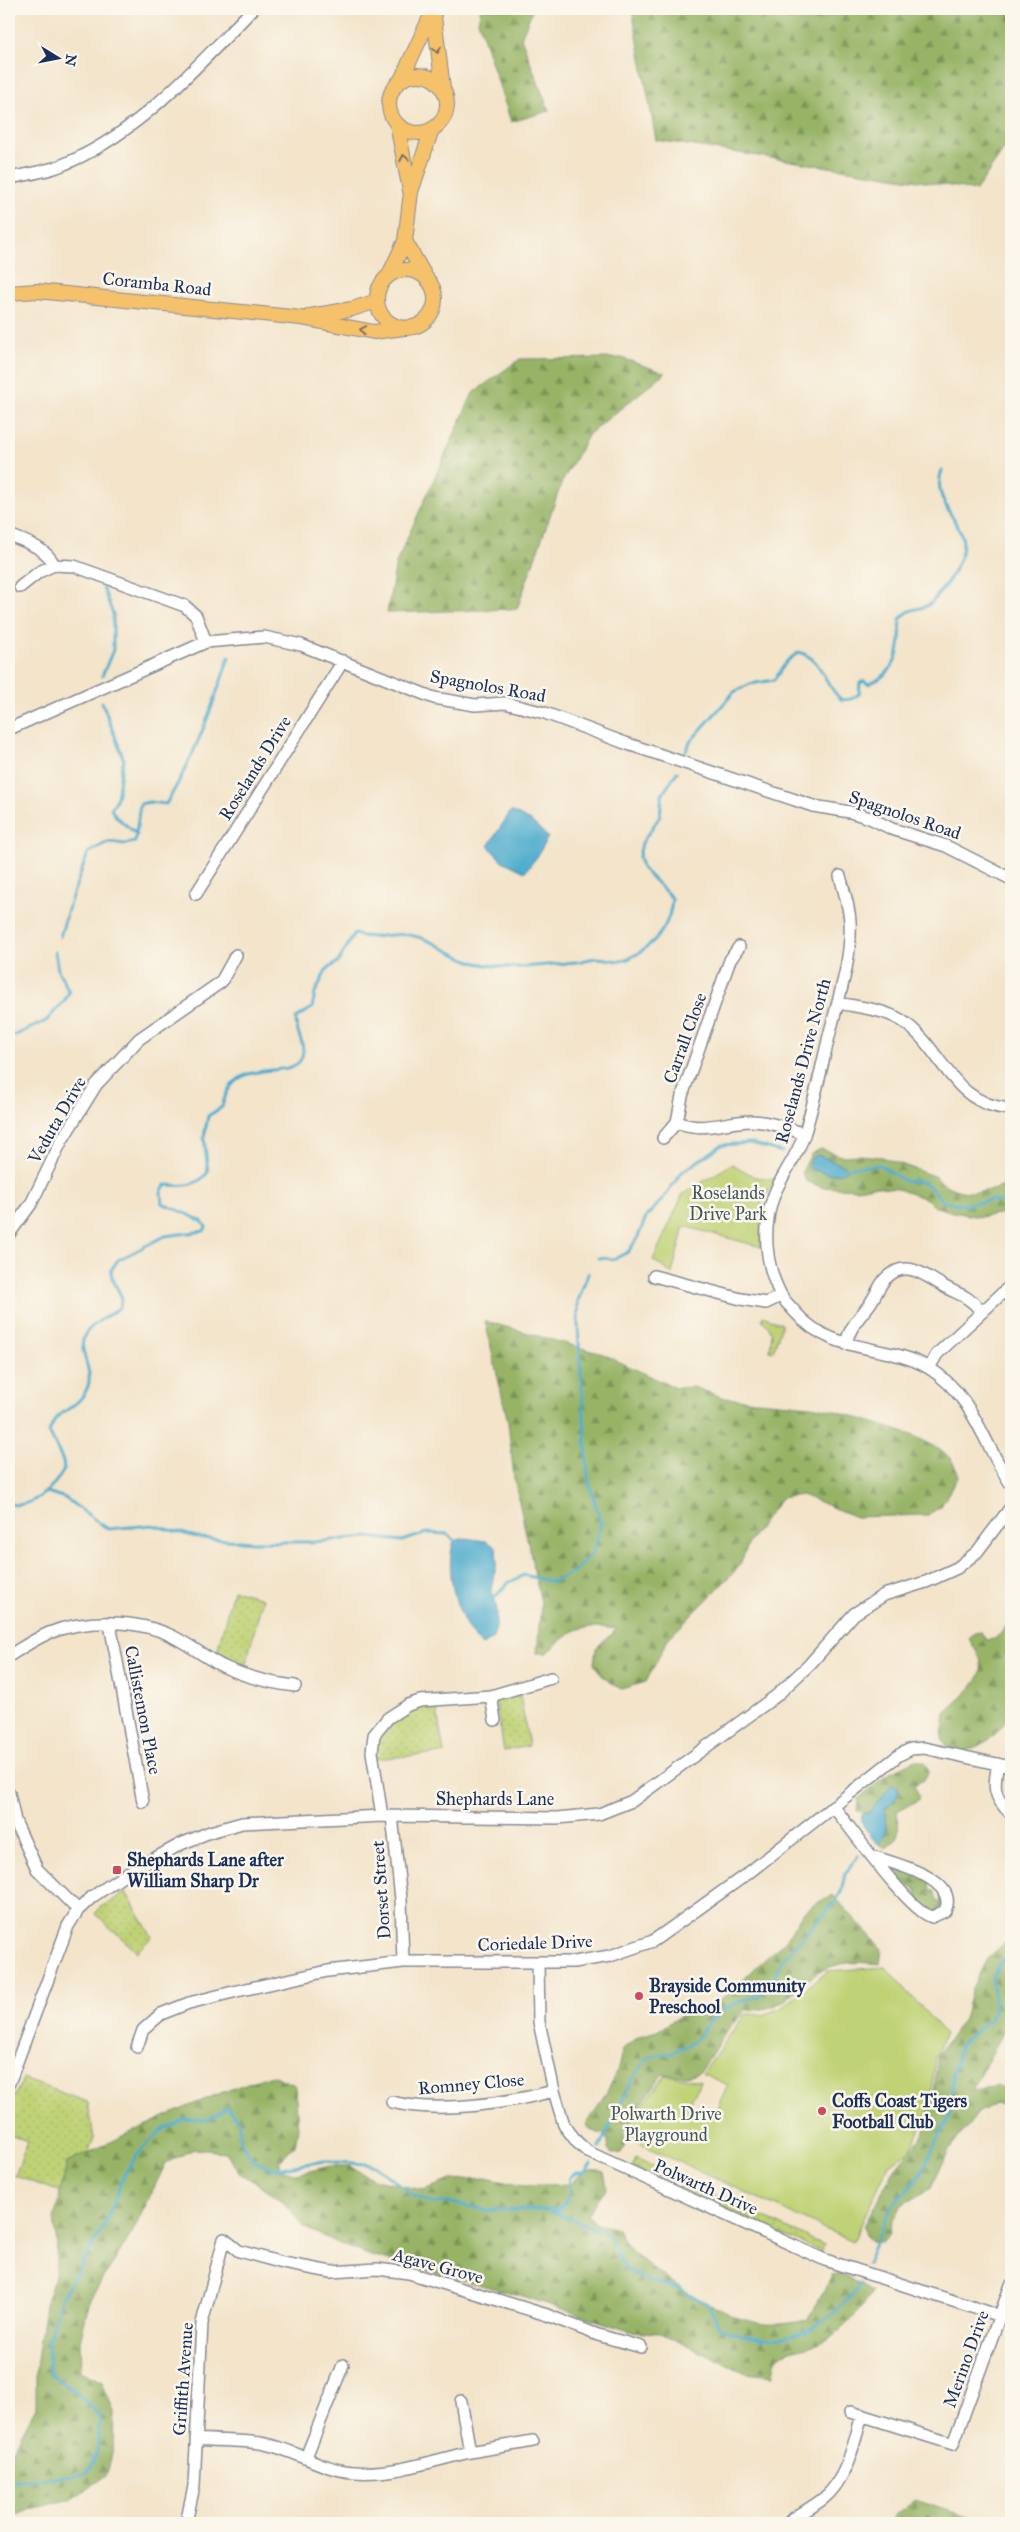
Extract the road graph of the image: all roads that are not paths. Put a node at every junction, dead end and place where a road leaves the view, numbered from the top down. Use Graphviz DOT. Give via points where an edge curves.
graph roads {
  1 [pos="253,9"];
  2 [pos="433,11"];
  3 [pos="401,80"];
  4 [pos="442,88"];
  5 [pos="397,124"];
  6 [pos="432,129"];
  7 [pos="9,178"];
  8 [pos="411,192"];
  9 [pos="405,241"];
  10 [pos="389,275"];
  11 [pos="424,276"];
  12 [pos="9,293"];
  13 [pos="377,301"];
  14 [pos="302,318"];
  15 [pos="411,327"];
  16 [pos="9,536"];
  17 [pos="54,565"];
  18 [pos="20,587"];
  19 [pos="206,642"];
  20 [pos="343,661"];
  21 [pos="9,729"];
  22 [pos="840,876"];
  23 [pos="1011,879"];
  24 [pos="196,894"];
  25 [pos="740,947"];
  26 [pos="236,955"];
  27 [pos="838,1003"];
  28 [pos="1011,1108"];
  29 [pos="677,1122"];
  30 [pos="804,1134"];
  31 [pos="662,1138"];
  32 [pos="9,1234"];
  33 [pos="654,1276"];
  34 [pos="1011,1285"];
  35 [pos="781,1296"];
  36 [pos="981,1311"];
  37 [pos="846,1344"];
  38 [pos="929,1368"];
  39 [pos="1011,1484"];
  40 [pos="1011,1507"];
  41 [pos="110,1624"];
  42 [pos="9,1656"];
  43 [pos="551,1678"];
  44 [pos="295,1686"];
  45 [pos="491,1696"];
  46 [pos="495,1720"];
  47 [pos="998,1764"];
  48 [pos="1011,1767"];
  49 [pos="9,1793"];
  50 [pos="143,1802"];
  51 [pos="833,1806"];
  52 [pos="1011,1814"];
  53 [pos="387,1816"];
  54 [pos="874,1857"];
  55 [pos="78,1910"];
  56 [pos="403,1962"];
  57 [pos="538,1963"];
  58 [pos="137,2047"];
  59 [pos="9,2083"];
  60 [pos="554,2091"];
  61 [pos="392,2102"];
  62 [pos="224,2239"];
  63 [pos="1011,2285"];
  64 [pos="1000,2316"];
  65 [pos="641,2347"];
  66 [pos="343,2365"];
  67 [pos="462,2402"];
  68 [pos="196,2439"];
  69 [pos="533,2441"];
  70 [pos="470,2452"];
  71 [pos="306,2457"];
  72 [pos="791,2520"];
  73 [pos="186,2523"];
  1 -- 7 [label="street" via="150,110 98,147 57,167"];
  2 -- 3 [label="main road"];
  2 -- 4 [label="main road, one-way"];
  3 -- 4 [label="main road" via="419,75 436,81"];
  3 -- 5 [label="main road" via="394,87 389,106"];
  4 -- 6 [label="main road" via="447,106 439,123"];
  5 -- 6 [label="main road" via="414,132"];
  8 -- 5 [label="main road, one-way"];
  6 -- 8 [label="main road"];
  8 -- 9 [label="main road"];
  9 -- 10 [label="main road"];
  9 -- 11 [label="main road"];
  10 -- 11 [label="main road" via="408,270"];
  10 -- 13 [label="main road" via="382,282"];
  11 -- 15 [label="main road" via="434,292 432,310 428,318"];
  12 -- 14 [label="main road, Coramba Road" via="37,291"];
  13 -- 14 [label="main road, Coramba Road"];
  13 -- 15 [label="main road" via="385,319"];
  15 -- 14 [label="main road, Coramba Road, one-way" via="374,332"];
  16 -- 17 [label="street" via="28,542"];
  17 -- 18 [label="street"];
  17 -- 19 [label="street" via="74,566 185,606 196,616"];
  19 -- 20 [label="street, Spagnolos Road" via="264,637 301,645"];
  19 -- 21 [label="street"];
  20 -- 23 [label="street, Spagnolos Road" via="434,698 474,705 504,703 521,706 813,806 870,818 946,846"];
  20 -- 24 [label="street, Roselands Drive"];
  22 -- 27 [label="street, Roselands Drive North" via="850,920 848,955"];
  25 -- 29 [label="street, Carrall Close" via="730,960 682,1096"];
  26 -- 32 [label="street, Veduta Drive" via="221,982 139,1039 96,1085 62,1140 31,1204"];
  27 -- 28 [label="street" via="882,1012 900,1020 913,1030 966,1093 986,1104"];
  27 -- 30 [label="street, Roselands Drive North"];
  29 -- 30 [label="street" via="702,1127 752,1121"];
  29 -- 31 [label="street"];
  30 -- 35 [label="street, Roselands Drive North" via="774,1196 766,1238 773,1276"];
  33 -- 35 [label="street" via="749,1301 766,1302"];
  34 -- 36 [label="street"];
  35 -- 37 [label="street, Roselands Drive North" via="803,1320"];
  36 -- 37 [label="street" via="964,1295 914,1269 904,1268 885,1279 856,1321"];
  36 -- 38 [label="street" via="937,1354"];
  37 -- 38 [label="street, Roselands Drive North" via="896,1355"];
  38 -- 39 [label="street, Roselands Drive North" via="959,1394 974,1415"];
  40 -- 53 [label="street, Shephards Lane" via="988,1539 964,1563 926,1582 884,1595 854,1614 809,1665 776,1696 632,1801 598,1814 557,1818"];
  41 -- 42 [label="street" via="80,1625 49,1633"];
  41 -- 44 [label="street" via="144,1627 170,1635 243,1675"];
  41 -- 50 [label="street, Callistemon Place"];
  43 -- 45 [label="street, Dorset Street"];
  45 -- 46 [label="street"];
  45 -- 53 [label="street, Dorset Street" via="420,1700 398,1710 377,1728 372,1752"];
  47 -- 48 [label="street, Coriedale Drive"];
  47 -- 51 [label="street, Coriedale Drive" via="911,1749 899,1754"];
  47 -- 52 [label="street" via="993,1786"];
  49 -- 55 [label="street" via="15,1821 37,1869"];
  51 -- 54 [label="street"];
  51 -- 57 [label="street, Coriedale Drive" via="747,1874 653,1941 610,1956"];
  53 -- 55 [label="street, Shephards Lane" via="242,1823 210,1832 126,1874"];
  53 -- 56 [label="street, Dorset Street" via="401,1899"];
  54 -- 54 [label="street" via="923,1912 937,1917 945,1912 946,1895 927,1876"];
  55 -- 59 [label="street, Shephards Lane" via="60,1942"];
  56 -- 57 [label="street, Coriedale Drive"];
  56 -- 58 [label="street, Coriedale Drive" via="328,1971 189,2004 161,2014 144,2030"];
  57 -- 60 [label="street, Polwarth Drive" via="538,2022"];
  60 -- 61 [label="street, Romney Close" via="518,2100 480,2104 410,2107"];
  60 -- 64 [label="street, Polwarth Drive" via="564,2125 577,2142 600,2159 825,2260"];
  62 -- 65 [label="street, Agave Grove" via="239,2251 331,2272 377,2269 409,2273 547,2314 598,2335"];
  62 -- 68 [label="street, Griffith Avenue" via="202,2323"];
  63 -- 64 [label="street, Merino Drive"];
  64 -- 72 [label="street, Merino Drive" via="953,2444 857,2413 849,2457 838,2482 825,2497"];
  66 -- 71 [label="street"];
  67 -- 70 [label="street"];
  68 -- 71 [label="street" via="260,2443"];
  68 -- 73 [label="street, Griffith Avenue" via="194,2486"];
  69 -- 70 [label="street"];
  70 -- 71 [label="street" via="408,2468 372,2473 326,2466"];
}
